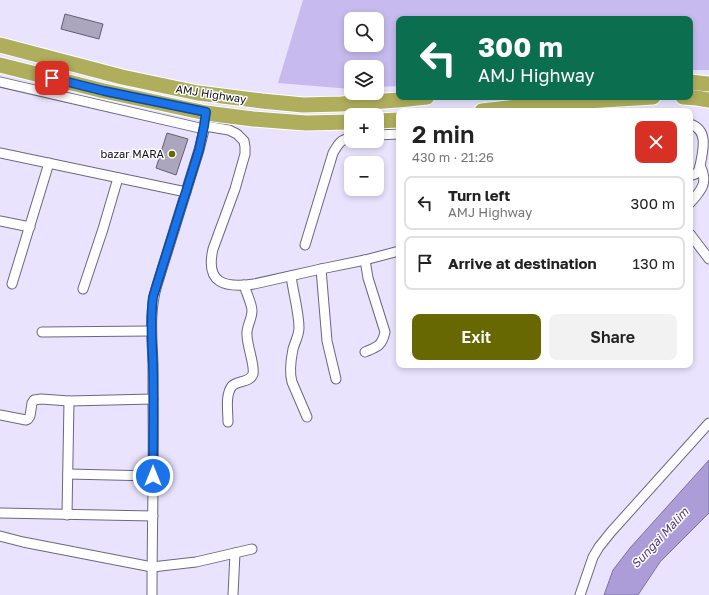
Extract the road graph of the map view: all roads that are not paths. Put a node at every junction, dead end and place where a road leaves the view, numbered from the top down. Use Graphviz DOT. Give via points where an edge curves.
graph roads {
  1 [pos="0,45"];
  2 [pos="0,65"];
  3 [pos="0,82"];
  4 [pos="693,82"];
  5 [pos="709,84"];
  6 [pos="693,98"];
  7 [pos="398,100"];
  8 [pos="622,100"];
  9 [pos="709,100"];
  10 [pos="549,107"];
  11 [pos="531,108"];
  12 [pos="396,120"];
  13 [pos="384,121"];
  14 [pos="205,122"];
  15 [pos="344,122"];
  16 [pos="693,125"];
  17 [pos="396,134"];
  18 [pos="384,135"];
  19 [pos="344,140"];
  20 [pos="0,153"];
  21 [pos="49,163"];
  22 [pos="700,166"];
  23 [pos="693,175"];
  24 [pos="118,178"];
  25 [pos="186,192"];
  26 [pos="693,200"];
  27 [pos="0,221"];
  28 [pos="30,227"];
  29 [pos="693,238"];
  30 [pos="304,246"];
  31 [pos="396,252"];
  32 [pos="709,259"];
  33 [pos="365,260"];
  34 [pos="321,269"];
  35 [pos="291,276"];
  36 [pos="12,284"];
  37 [pos="244,285"];
  38 [pos="83,289"];
  39 [pos="151,331"];
  40 [pos="42,332"];
  41 [pos="365,352"];
  42 [pos="336,379"];
  43 [pos="153,399"];
  44 [pos="69,401"];
  45 [pos="0,415"];
  46 [pos="307,417"];
  47 [pos="228,422"];
  48 [pos="709,423"];
  49 [pos="68,474"];
  50 [pos="153,476"];
  51 [pos="0,513"];
  52 [pos="67,515"];
  53 [pos="153,516"];
  54 [pos="0,536"];
  55 [pos="252,549"];
  56 [pos="235,553"];
  57 [pos="152,567"];
  58 [pos="152,595"];
  59 [pos="233,595"];
  60 [pos="580,595"];
  1 -- 7 [label="highway, AMJ Highway" via="122,77 198,93 303,104"];
  2 -- 14 [label="highway, AMJ Highway" via="104,91"];
  3 -- 14 [label="street"];
  4 -- 5 [label="highway"];
  6 -- 9 [label="highway"];
  8 -- 10 [label="highway"];
  10 -- 11 [label="highway"];
  12 -- 13 [label="highway"];
  14 -- 15 [label="highway, AMJ Highway" via="252,119 306,123"];
  14 -- 25 [label="street"];
  14 -- 37 [label="street" via="229,130 244,141 245,154 235,189 210,259 211,269 217,279 232,285"];
  16 -- 22 [label="street" via="703,134"];
  17 -- 18 [label="street"];
  19 -- 30 [label="street" via="333,153"];
  20 -- 21 [label="street"];
  21 -- 24 [label="street"];
  21 -- 28 [label="street"];
  22 -- 23 [label="street"];
  22 -- 26 [label="street" via="708,180 706,186"];
  24 -- 25 [label="street"];
  24 -- 38 [label="street"];
  25 -- 39 [label="street" via="153,297"];
  27 -- 28 [label="street"];
  28 -- 36 [label="street"];
  29 -- 32 [label="street"];
  31 -- 33 [label="street"];
  33 -- 34 [label="street"];
  33 -- 41 [label="street" via="385,332 381,344"];
  34 -- 35 [label="street"];
  34 -- 42 [label="street" via="327,341"];
  35 -- 37 [label="street"];
  35 -- 46 [label="street" via="299,329 293,349 290,376"];
  37 -- 47 [label="street" via="252,310 247,334 253,374 248,380 235,384 230,390"];
  39 -- 40 [label="street"];
  39 -- 43 [label="street"];
  43 -- 44 [label="street"];
  43 -- 50 [label="street"];
  44 -- 45 [label="street" via="34,400 30,416 26,420"];
  44 -- 49 [label="street"];
  48 -- 60 [label="street" via="599,547 590,563"];
  49 -- 50 [label="street"];
  49 -- 52 [label="street"];
  50 -- 53 [label="street"];
  51 -- 52 [label="street"];
  52 -- 53 [label="street"];
  53 -- 57 [label="street"];
  54 -- 57 [label="street"];
  55 -- 56 [label="street"];
  56 -- 57 [label="street" via="196,562"];
  56 -- 59 [label="street"];
  57 -- 58 [label="street"];
}
